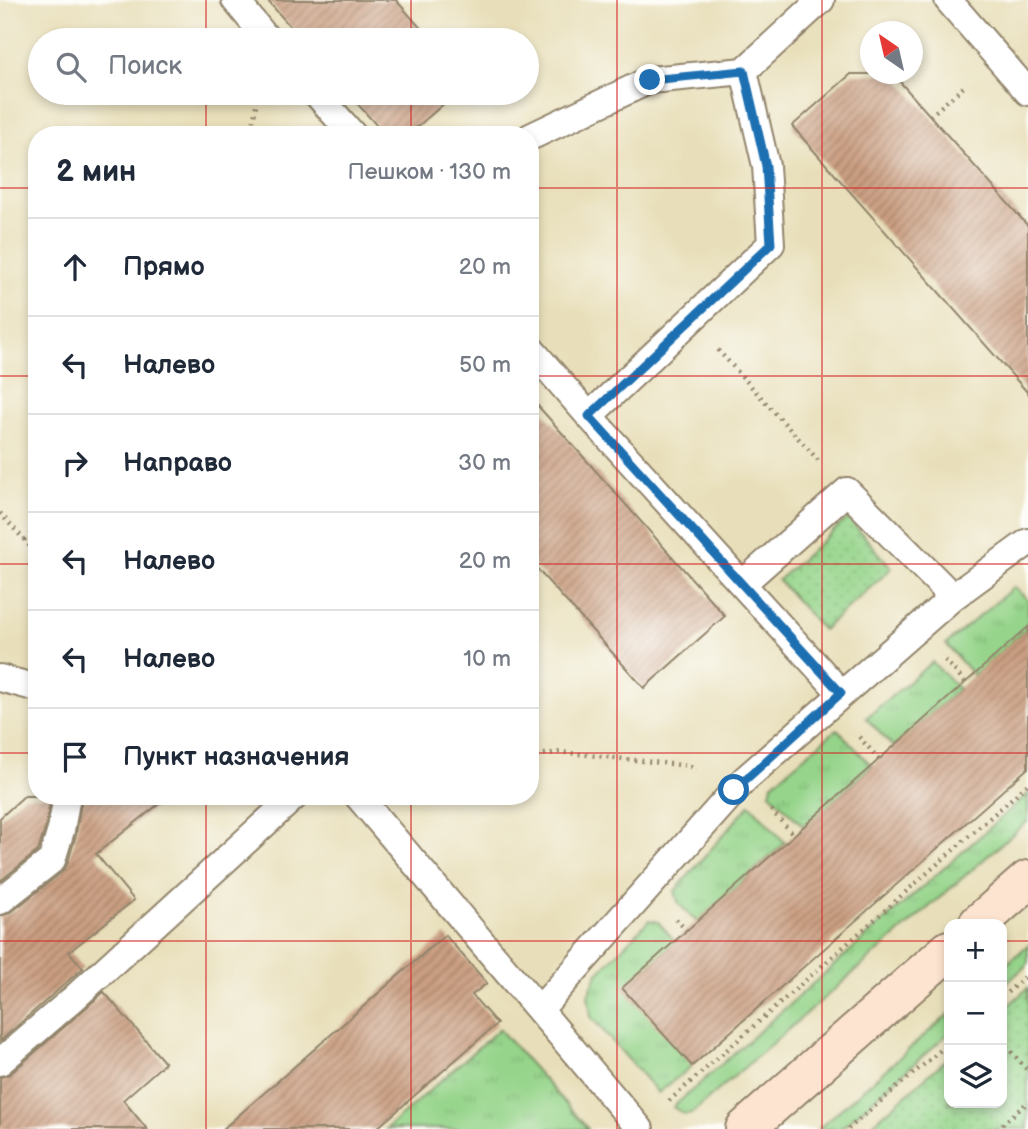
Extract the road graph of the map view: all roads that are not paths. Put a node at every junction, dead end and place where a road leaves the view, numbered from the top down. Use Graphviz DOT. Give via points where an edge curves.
graph roads {
  1 [pos="234,0"];
  2 [pos="821,0"];
  3 [pos="948,0"];
  4 [pos="258,28"];
  5 [pos="744,71"];
  6 [pos="1028,92"];
  7 [pos="327,105"];
  8 [pos="345,126"];
  9 [pos="539,133"];
  10 [pos="539,358"];
  11 [pos="589,416"];
  12 [pos="1028,542"];
  13 [pos="742,584"];
  14 [pos="953,597"];
  15 [pos="0,678"];
  16 [pos="28,686"];
  17 [pos="841,693"];
  18 [pos="65,805"];
  19 [pos="285,805"];
  20 [pos="366,805"];
  21 [pos="1028,880"];
  22 [pos="0,901"];
  23 [pos="984,919"];
  24 [pos="944,954"];
  25 [pos="540,1009"];
  26 [pos="0,1062"];
  27 [pos="639,1128"];
  28 [pos="745,1129"];
  1 -- 4 [label="lane"];
  2 -- 5 [label="lane"];
  3 -- 6 [label="lane"];
  5 -- 9 [label="lane" via="650,80"];
  5 -- 11 [label="lane" via="766,166 771,244"];
  7 -- 8 [label="lane"];
  10 -- 11 [label="lane"];
  11 -- 13 [label="lane"];
  12 -- 14 [label="lane"];
  13 -- 14 [label="lane" via="847,491"];
  13 -- 17 [label="lane"];
  14 -- 17 [label="lane"];
  15 -- 16 [label="lane"];
  17 -- 25 [label="lane" via="734,790"];
  18 -- 22 [label="lane" via="52,860"];
  19 -- 26 [label="lane"];
  20 -- 25 [label="lane"];
  21 -- 23 [label="street"];
  24 -- 28 [label="street"];
  25 -- 27 [label="lane"];
}
